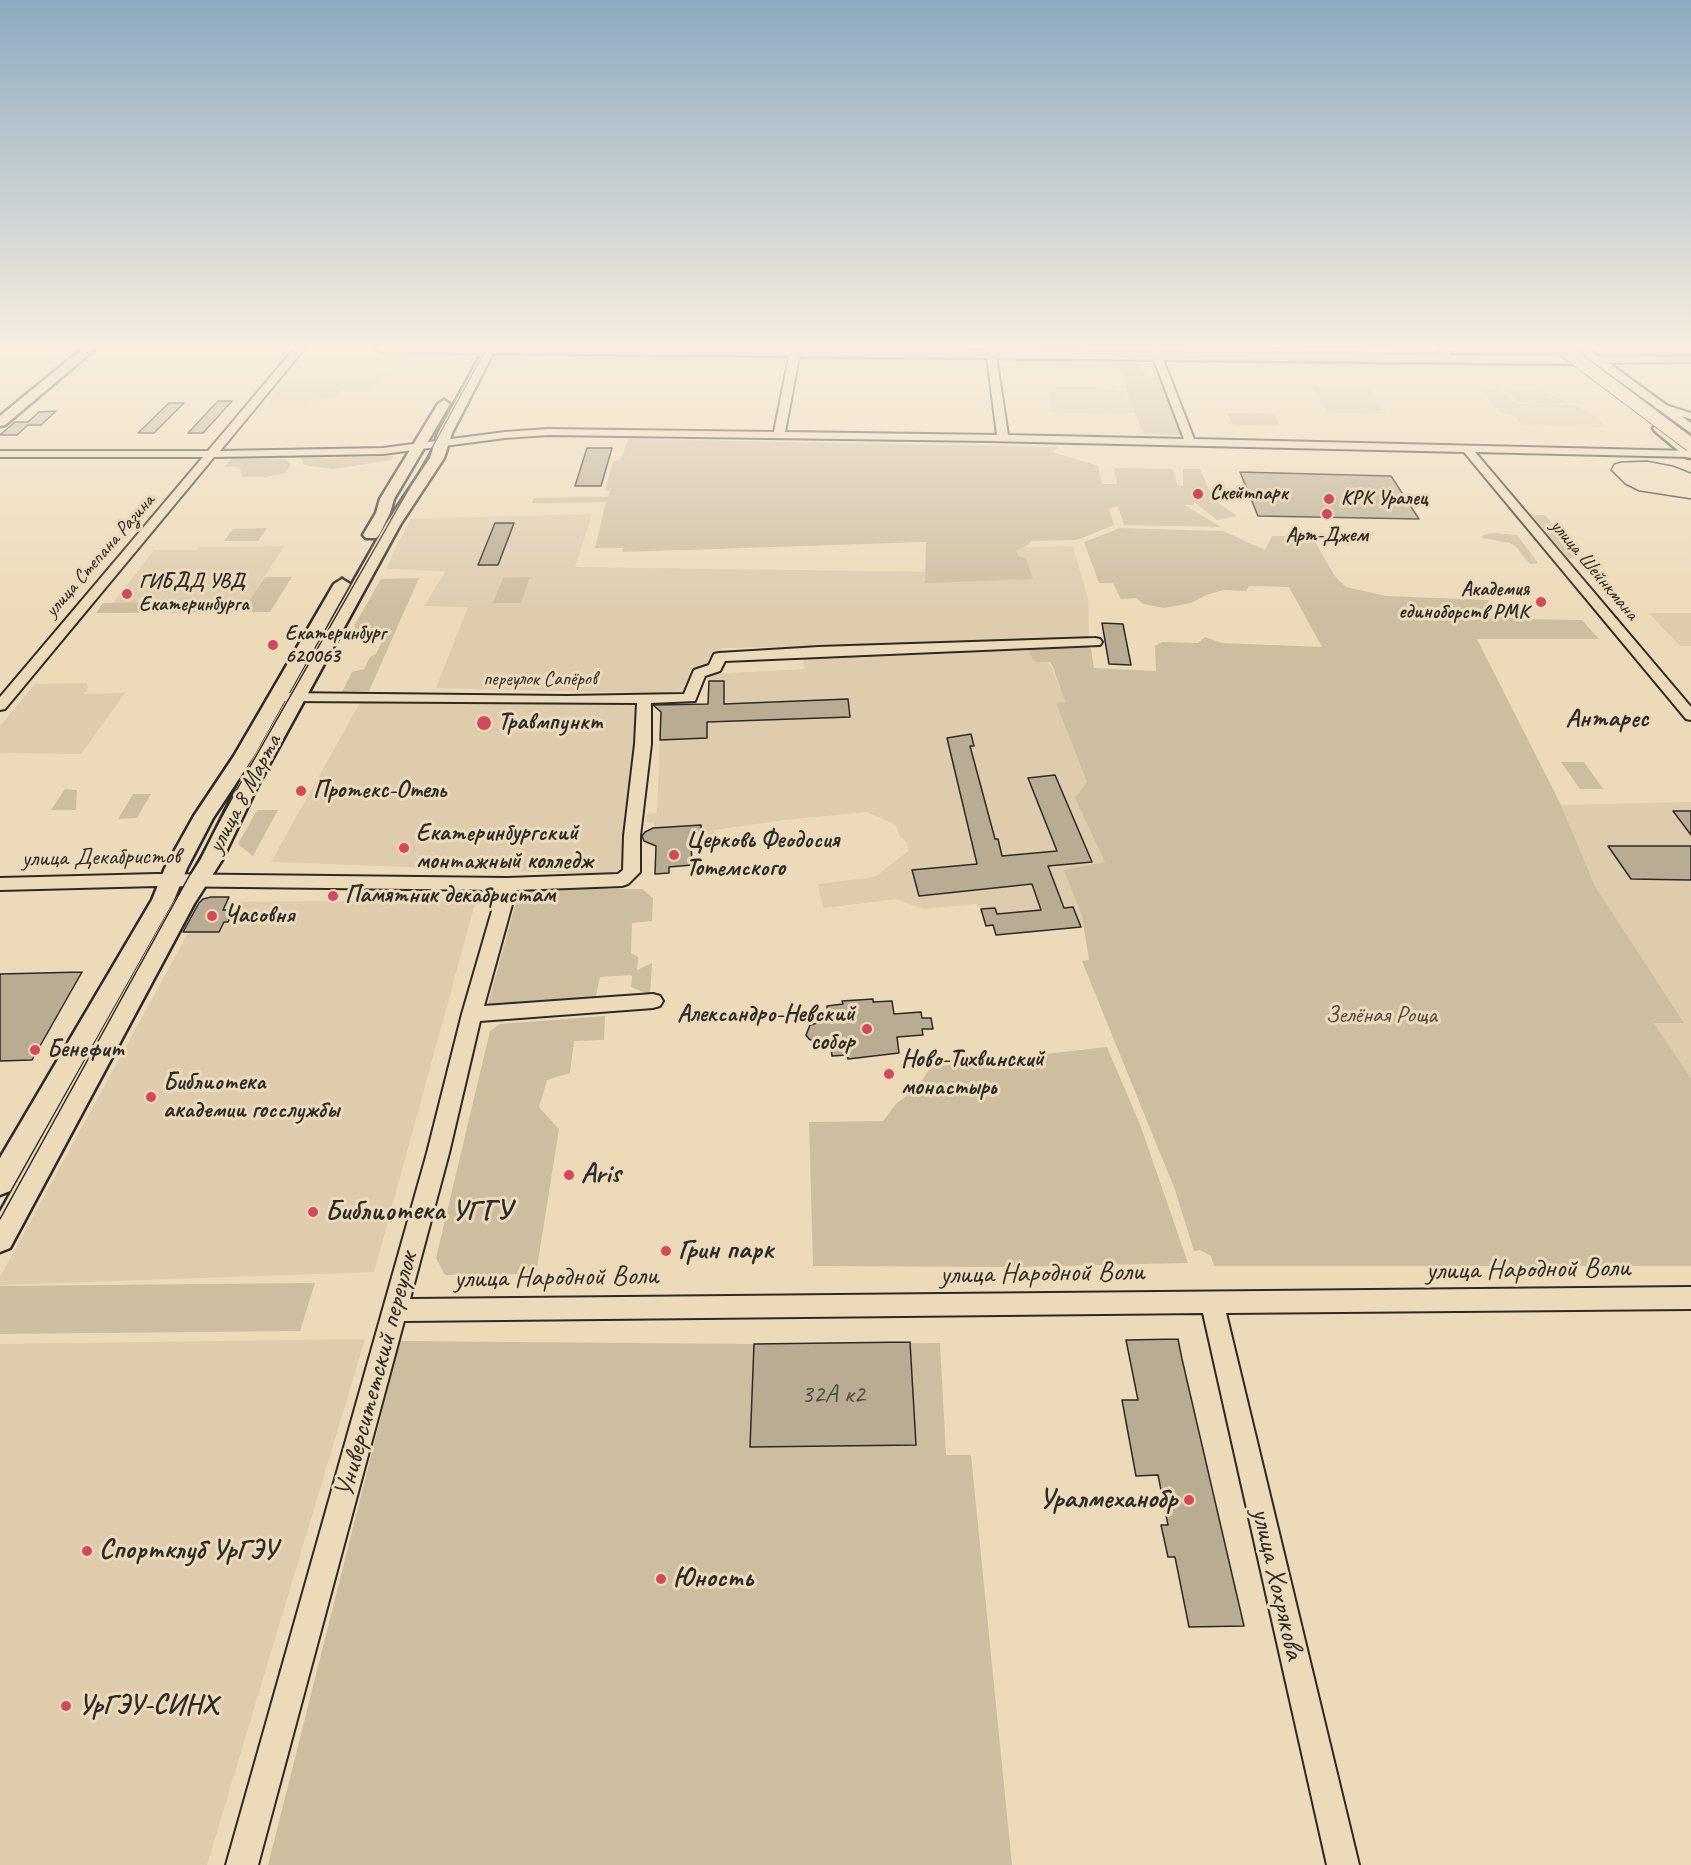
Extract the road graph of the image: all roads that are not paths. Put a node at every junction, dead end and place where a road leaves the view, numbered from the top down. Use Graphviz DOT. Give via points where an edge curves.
graph roads {
  1 [pos="226,436"];
  2 [pos="425,436"];
  3 [pos="445,436"];
  4 [pos="498,436"];
  5 [pos="856,436"];
  6 [pos="1188,436"];
  7 [pos="1669,436"];
  8 [pos="1003,438"];
  9 [pos="1190,442"];
  10 [pos="441,445"];
  11 [pos="418,448"];
  12 [pos="1466,448"];
  13 [pos="0,454"];
  14 [pos="211,454"];
  15 [pos="1691,454"];
  16 [pos="1095,642"];
  17 [pos="287,697"];
  18 [pos="644,699"];
  19 [pos="0,706"];
  20 [pos="1691,716"];
  21 [pos="171,880"];
  22 [pos="198,880"];
  23 [pos="0,884"];
  24 [pos="507,884"];
  25 [pos="653,1001"];
  26 [pos="472,1014"];
  27 [pos="0,1183"];
  28 [pos="0,1239"];
  29 [pos="1690,1300"];
  30 [pos="1212,1303"];
  31 [pos="394,1310"];
  32 [pos="242,1865"];
  33 [pos="1343,1865"];
  1 -- 14 [label="street, улица Степана Разина"];
  2 -- 11 [label="main road, улица 8 Марта"];
  3 -- 10 [label="main road, улица 8 Марта"];
  4 -- 10 [label="street"];
  5 -- 8 [label="street"];
  6 -- 9 [label="street"];
  7 -- 15 [label="main road"];
  8 -- 9 [label="street"];
  9 -- 12 [label="street"];
  10 -- 11 [label="street"];
  10 -- 17 [label="main road, улица 8 Марта" via="415,495 393,524"];
  11 -- 14 [label="street"];
  11 -- 17 [label="main road, улица 8 Марта" via="387,499"];
  12 -- 15 [label="street"];
  12 -- 20 [label="street, улица Шейнкмана"];
  13 -- 14 [label="street"];
  14 -- 19 [label="street, улица Степана Разина"];
  16 -- 18 [label="street, переулок Сапёров" via="719,657 715,668 699,673 690,698"];
  17 -- 18 [label="street, переулок Сапёров"];
  17 -- 21 [label="main road, улица 8 Марта" via="204,816"];
  17 -- 22 [label="main road, улица 8 Марта"];
  18 -- 24 [label="street, улица Декабристов" via="631,872 621,880"];
  21 -- 22 [label="street, улица Декабристов"];
  21 -- 23 [label="street, улица Декабристов"];
  21 -- 27 [label="main road, улица 8 Марта"];
  22 -- 24 [label="street, улица Декабристов"];
  22 -- 28 [label="main road, улица 8 Марта"];
  24 -- 26 [label="street, Университетский переулок"];
  25 -- 26 [label="street"];
  26 -- 31 [label="street, Университетский переулок"];
  29 -- 30 [label="street, улица Народной Воли"];
  30 -- 31 [label="street, улица Народной Воли"];
  30 -- 33 [label="street, улица Хохрякова"];
  31 -- 32 [label="street, Университетский переулок"];
}
